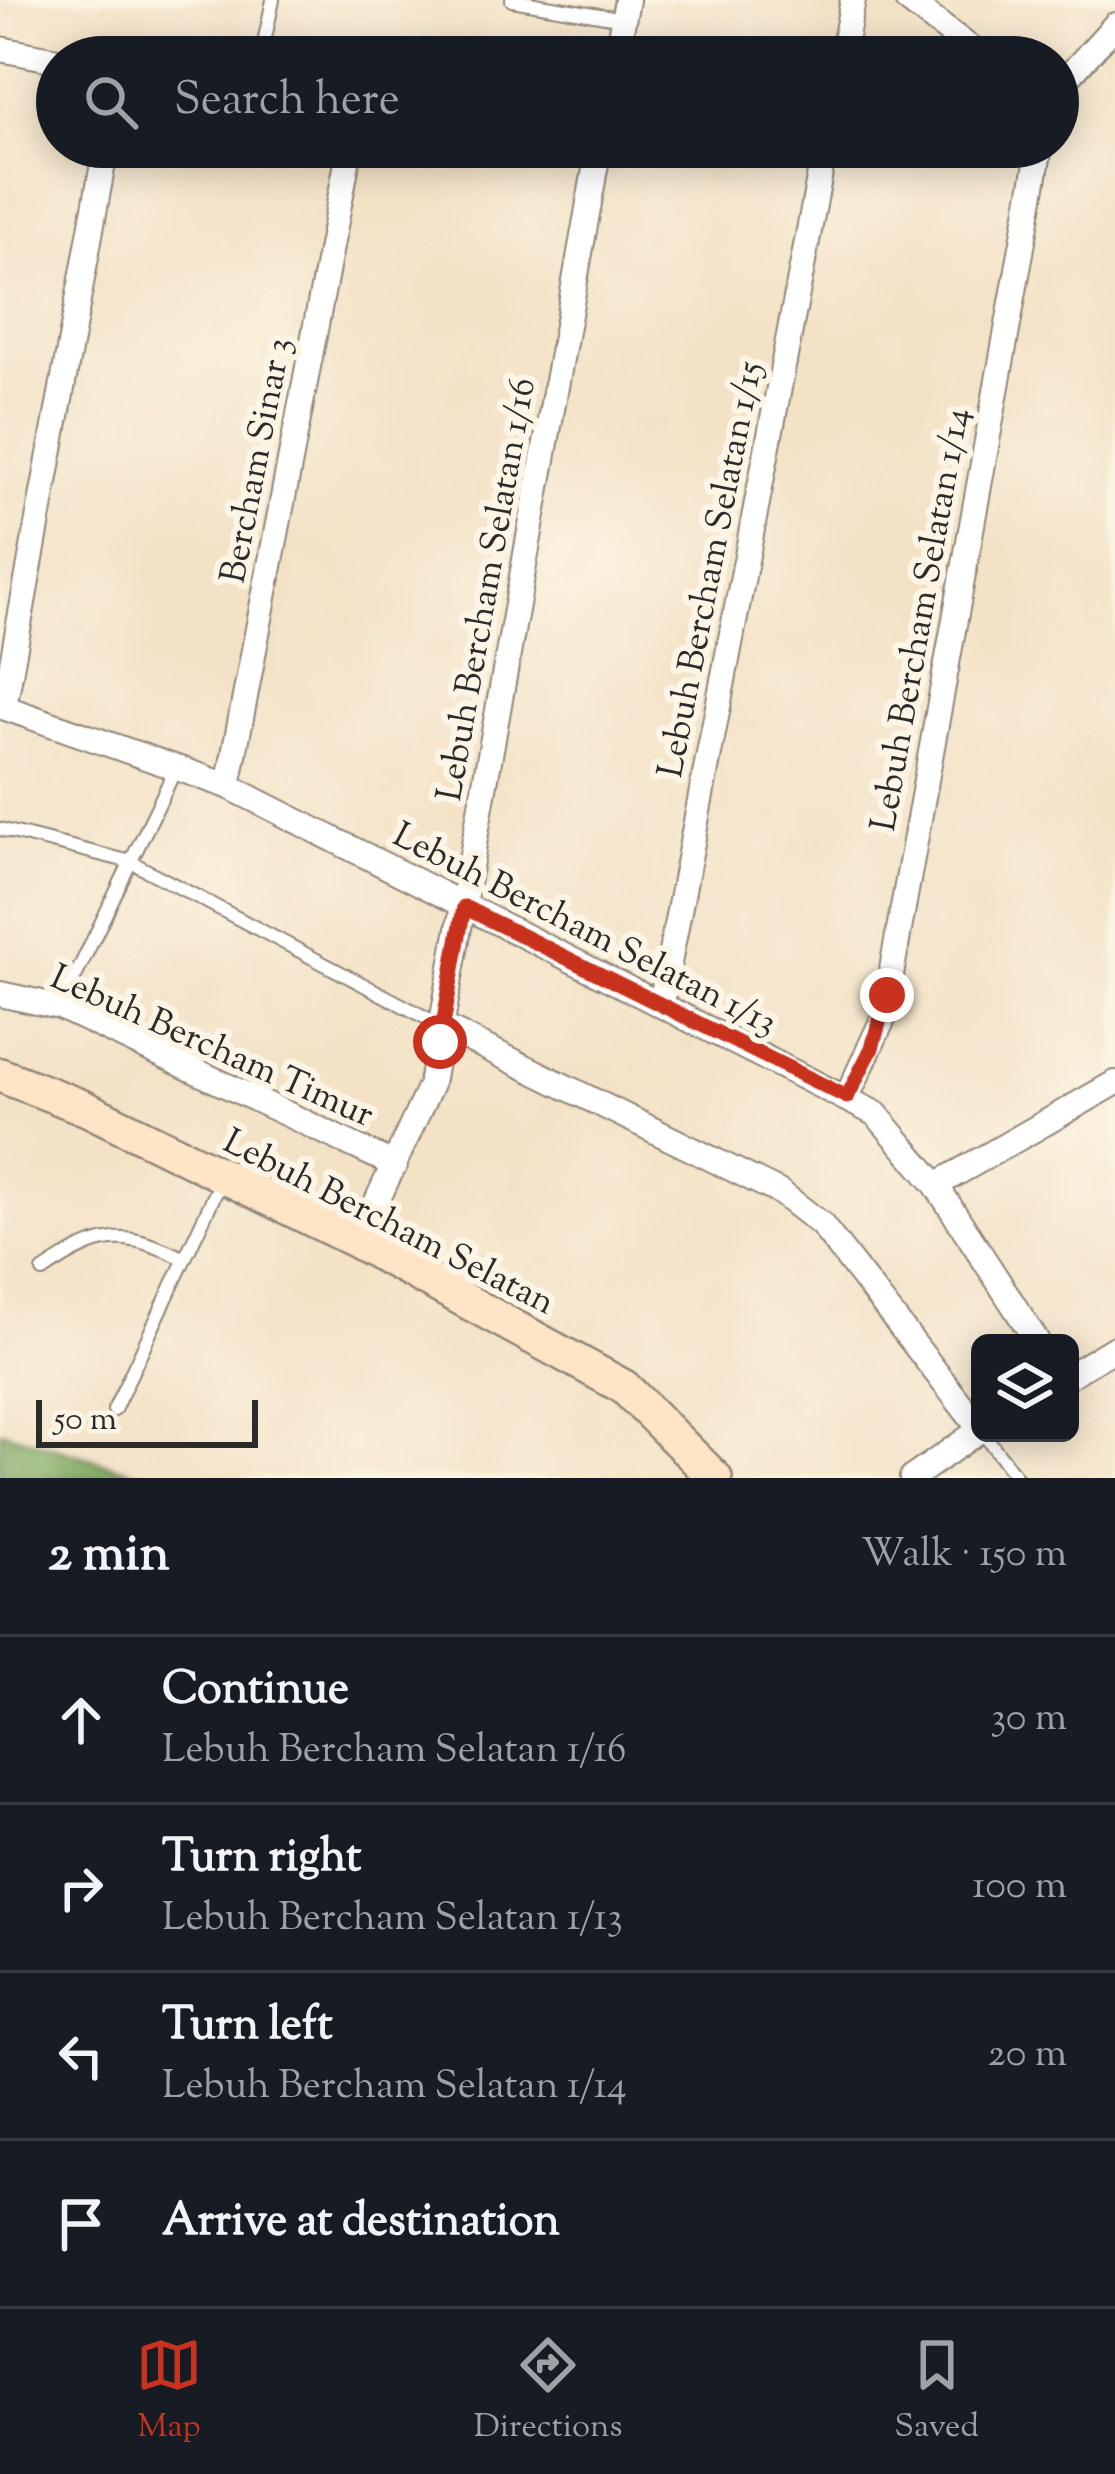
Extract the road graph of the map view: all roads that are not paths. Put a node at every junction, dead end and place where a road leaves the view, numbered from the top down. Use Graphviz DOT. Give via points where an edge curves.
graph roads {
  1 [pos="273,0"];
  2 [pos="512,0"];
  3 [pos="853,0"];
  4 [pos="907,0"];
  5 [pos="625,10"];
  6 [pos="1115,25"];
  7 [pos="265,36"];
  8 [pos="846,36"];
  9 [pos="954,36"];
  10 [pos="0,50"];
  11 [pos="36,57"];
  12 [pos="1079,65"];
  13 [pos="102,168"];
  14 [pos="346,168"];
  15 [pos="595,168"];
  16 [pos="821,168"];
  17 [pos="1036,168"];
  18 [pos="2,707"];
  19 [pos="177,766"];
  20 [pos="228,786"];
  21 [pos="0,829"];
  22 [pos="131,862"];
  23 [pos="464,907"];
  24 [pos="0,994"];
  25 [pos="661,1005"];
  26 [pos="60,1007"];
  27 [pos="442,1026"];
  28 [pos="0,1075"];
  29 [pos="1115,1082"];
  30 [pos="847,1097"];
  31 [pos="395,1165"];
  32 [pos="224,1176"];
  33 [pos="936,1185"];
  34 [pos="358,1242"];
  35 [pos="185,1259"];
  36 [pos="43,1271"];
  37 [pos="1032,1334"];
  38 [pos="1115,1348"];
  39 [pos="1079,1370"];
  40 [pos="114,1410"];
  41 [pos="971,1418"];
  42 [pos="971,1438"];
  43 [pos="989,1442"];
  44 [pos="715,1478"];
  45 [pos="912,1478"];
  46 [pos="1017,1478"];
  1 -- 7 [label="lane"];
  2 -- 5 [label="lane"];
  3 -- 8 [label="street"];
  4 -- 9 [label="street"];
  6 -- 12 [label="street"];
  10 -- 11 [label="street"];
  13 -- 18 [label="street"];
  14 -- 20 [label="street, Bercham Sinar 3"];
  15 -- 23 [label="street, Lebuh Bercham Selatan 1/16"];
  16 -- 25 [label="street, Lebuh Bercham Selatan 1/15"];
  17 -- 30 [label="street, Lebuh Bercham Selatan 1/14" via="883,1018"];
  18 -- 19 [label="street, Lebuh Bercham Selatan 1/13"];
  19 -- 20 [label="street, Lebuh Bercham Selatan 1/13"];
  19 -- 22 [label="lane"];
  20 -- 23 [label="street, Lebuh Bercham Selatan 1/13"];
  21 -- 22 [label="lane"];
  22 -- 26 [label="lane"];
  22 -- 27 [label="lane"];
  23 -- 25 [label="street, Lebuh Bercham Selatan 1/13"];
  23 -- 27 [label="street, Lebuh Bercham Selatan 1/16"];
  24 -- 26 [label="street, Lebuh Bercham Timur"];
  25 -- 30 [label="street, Lebuh Bercham Selatan 1/13"];
  26 -- 31 [label="street, Lebuh Bercham Timur"];
  27 -- 31 [label="street, Lebuh Bercham Selatan 1/16" via="431,1084"];
  27 -- 41 [label="street" via="781,1193 821,1224"];
  28 -- 32 [label="street, Lebuh Bercham Selatan"];
  29 -- 33 [label="street"];
  30 -- 33 [label="street, Lebuh Bercham Selatan 1/13" via="876,1114"];
  31 -- 34 [label="street, Lebuh Bercham Selatan 1/16"];
  32 -- 34 [label="street, Lebuh Bercham Selatan"];
  32 -- 35 [label="lane"];
  33 -- 37 [label="street, Lebuh Bercham Selatan 1/13"];
  34 -- 44 [label="street, Lebuh Bercham Selatan" via="624,1388"];
  35 -- 36 [label="lane" via="141,1238 121,1238 84,1247"];
  35 -- 40 [label="lane"];
  38 -- 39 [label="street"];
  42 -- 45 [label="street"];
  43 -- 46 [label="lane"];
}
